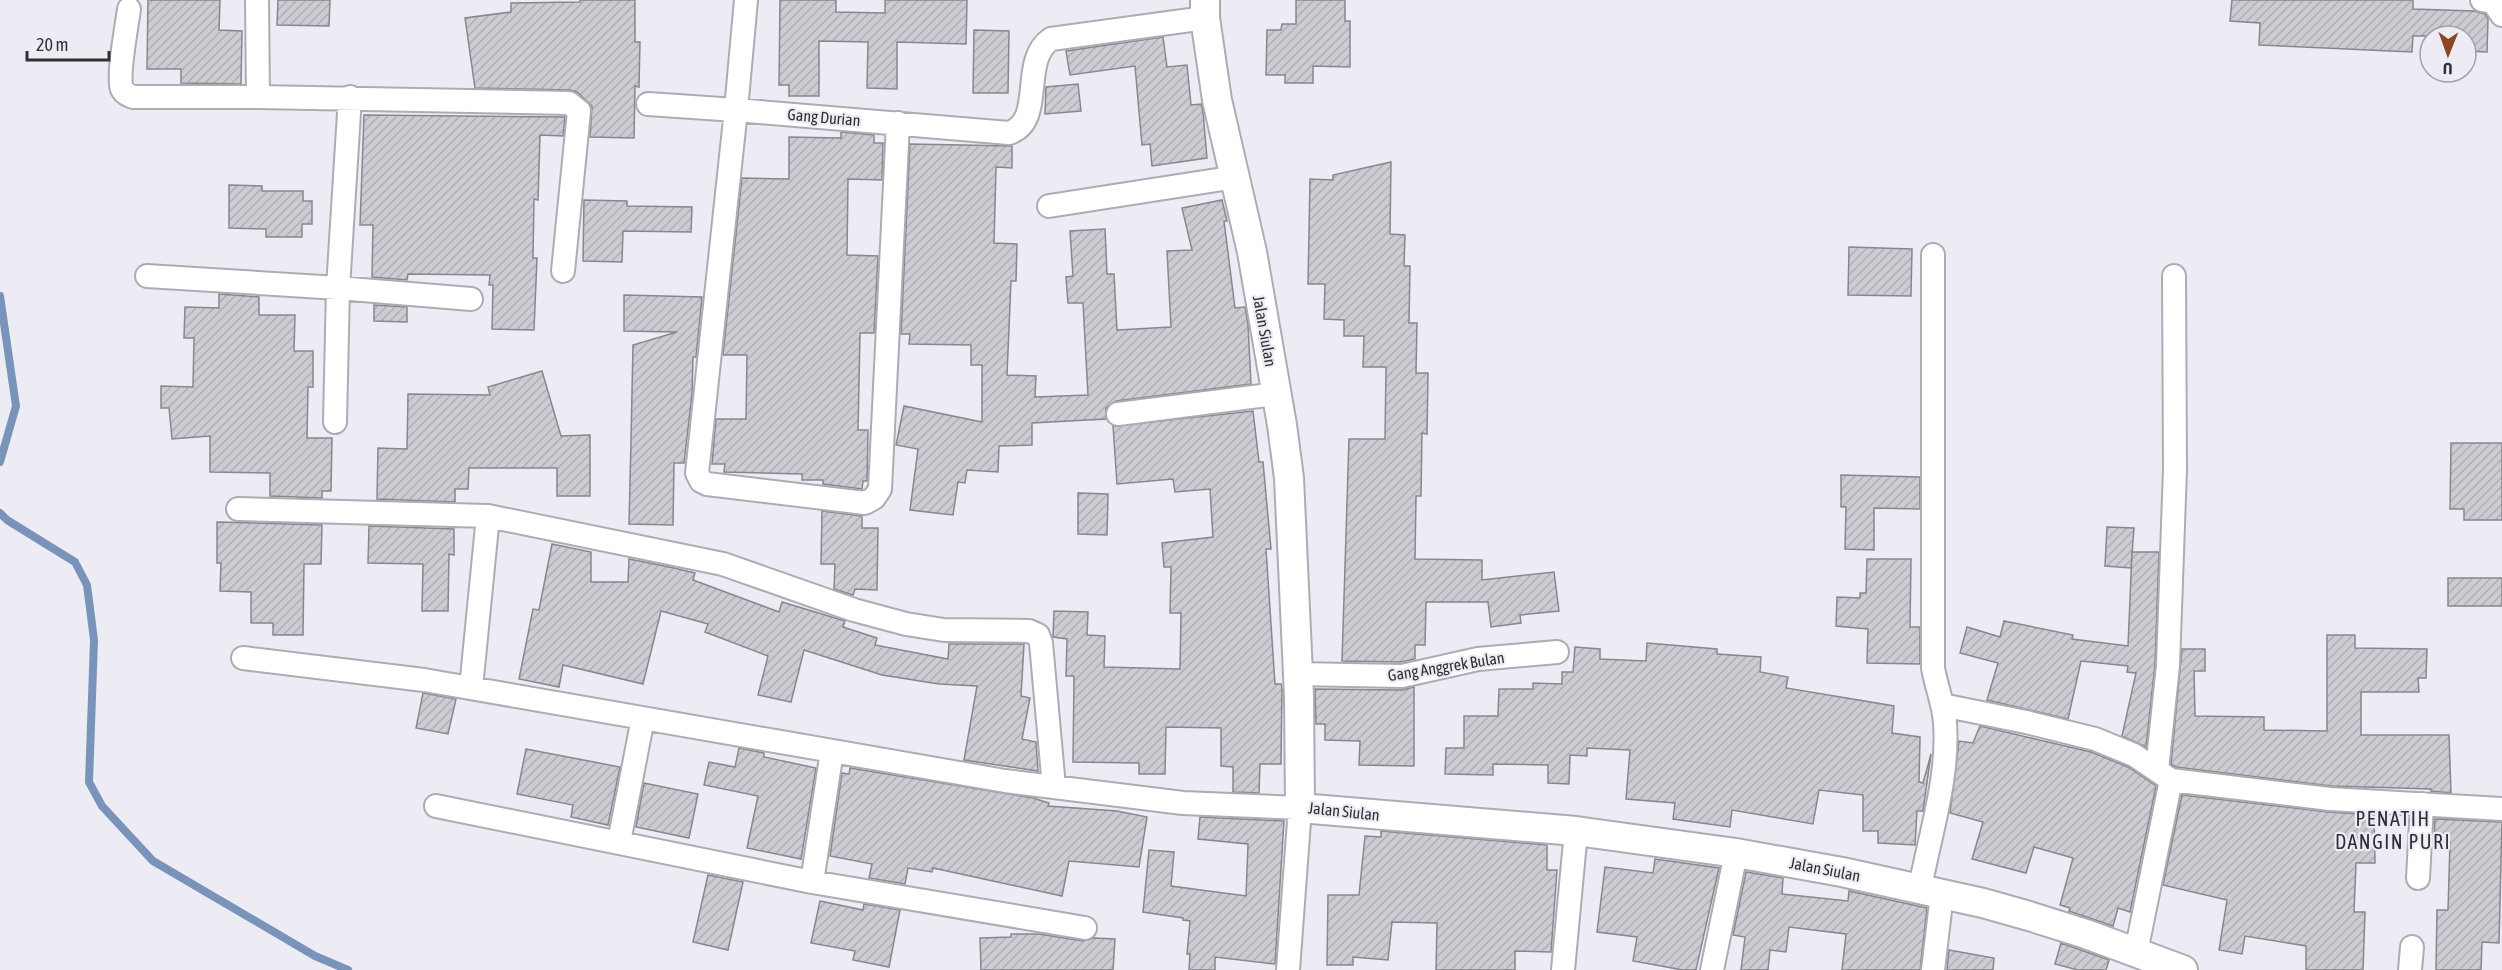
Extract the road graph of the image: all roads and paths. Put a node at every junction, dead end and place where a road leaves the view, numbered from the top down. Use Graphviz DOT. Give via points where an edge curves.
graph roads {
  1 [pos="257,0"];
  2 [pos="746,0"];
  3 [pos="2482,0"];
  4 [pos="129,9"];
  5 [pos="1205,9"];
  6 [pos="2502,15"];
  7 [pos="258,97"];
  8 [pos="350,98"];
  9 [pos="648,104"];
  10 [pos="736,110"];
  11 [pos="898,123"];
  12 [pos="1236,177"];
  13 [pos="1049,206"];
  14 [pos="1933,255"];
  15 [pos="563,271"];
  16 [pos="147,276"];
  17 [pos="2174,276"];
  18 [pos="338,288"];
  19 [pos="471,299"];
  20 [pos="1276,394"];
  21 [pos="1118,414"];
  22 [pos="335,422"];
  23 [pos="238,509"];
  24 [pos="488,516"];
  25 [pos="1557,652"];
  26 [pos="243,658"];
  27 [pos="1298,674"];
  28 [pos="471,688"];
  29 [pos="1942,705"];
  30 [pos="643,718"];
  31 [pos="832,751"];
  32 [pos="2164,775"];
  33 [pos="1054,787"];
  34 [pos="2422,804"];
  35 [pos="436,806"];
  36 [pos="1300,808"];
  37 [pos="2502,809"];
  38 [pos="1576,831"];
  39 [pos="619,842"];
  40 [pos="1737,853"];
  41 [pos="2418,878"];
  42 [pos="812,882"];
  43 [pos="1931,891"];
  44 [pos="1085,928"];
  45 [pos="2412,947"];
  46 [pos="2136,952"];
  47 [pos="1288,970"];
  48 [pos="1563,970"];
  49 [pos="1712,970"];
  50 [pos="1933,970"];
  51 [pos="2183,970"];
  52 [pos="2410,970"];
  1 -- 7 [label="street"];
  2 -- 10 [label="street"];
  3 -- 6 [label="street" via="2493,2"];
  4 -- 7 [label="street" via="121,75 125,94"];
  5 -- 11 [label="street, Gang Durian" via="1051,39 1041,45 1026,121 1020,130 1009,133"];
  5 -- 12 [label="street, Jalan Siulan" via="1217,100"];
  7 -- 8 [label="street"];
  8 -- 15 [label="street" via="575,105 579,111"];
  8 -- 18 [label="street"];
  9 -- 10 [label="street, Gang Durian"];
  10 -- 11 [label="street, Gang Durian"];
  10 -- 11 [label="street" via="697,473 707,484 865,502 880,489"];
  12 -- 13 [label="street"];
  12 -- 20 [label="street, Jalan Siulan"];
  14 -- 29 [label="street" via="1933,668"];
  16 -- 18 [label="street"];
  17 -- 32 [label="street" via="2175,469"];
  18 -- 19 [label="street"];
  18 -- 22 [label="street"];
  20 -- 21 [label="street"];
  20 -- 27 [label="street, Jalan Siulan" via="1288,478"];
  23 -- 24 [label="street"];
  24 -- 28 [label="street"];
  24 -- 33 [label="street" via="723,564 906,624 944,630 1029,631 1038,635"];
  25 -- 27 [label="street, Gang Anggrek Bulan" via="1478,659 1402,676"];
  26 -- 28 [label="street"];
  27 -- 36 [label="street, Jalan Siulan"];
  28 -- 30 [label="street"];
  29 -- 32 [label="street" via="2095,739 2134,755"];
  29 -- 43 [label="street" via="1946,741"];
  30 -- 31 [label="street"];
  30 -- 39 [label="street"];
  31 -- 33 [label="street"];
  31 -- 42 [label="street"];
  32 -- 34 [label="street" via="2330,799"];
  32 -- 46 [label="street"];
  33 -- 36 [label="street" via="1183,803"];
  34 -- 37 [label="street"];
  34 -- 41 [label="street"];
  35 -- 39 [label="street"];
  36 -- 38 [label="street, Jalan Siulan"];
  36 -- 47 [label="street"];
  38 -- 40 [label="street, Jalan Siulan"];
  38 -- 48 [label="street"];
  39 -- 42 [label="street"];
  40 -- 43 [label="street, Jalan Siulan"];
  40 -- 49 [label="street"];
  42 -- 44 [label="street"];
  43 -- 46 [label="street, Jalan Siulan" via="2030,916"];
  43 -- 50 [label="street"];
  45 -- 52 [label="street"];
  46 -- 51 [label="street, Jalan Siulan"];
}
